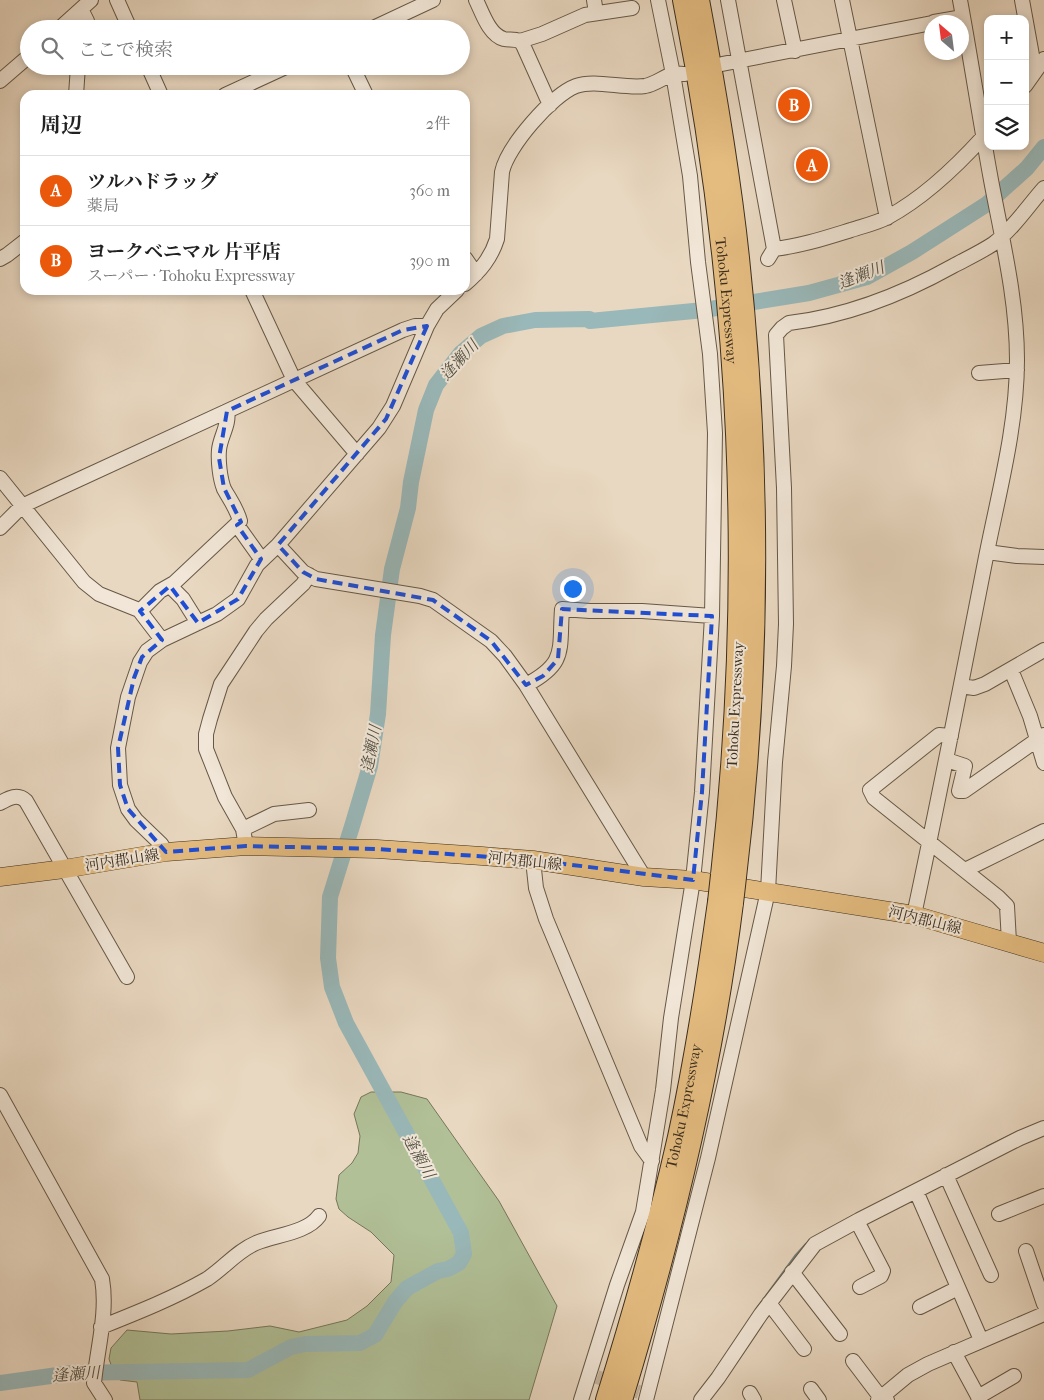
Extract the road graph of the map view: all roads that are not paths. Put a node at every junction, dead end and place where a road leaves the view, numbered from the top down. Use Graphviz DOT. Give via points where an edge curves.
graph roads {
  1 [pos="117,0"];
  2 [pos="433,0"];
  3 [pos="476,0"];
  4 [pos="658,0"];
  5 [pos="683,0"];
  6 [pos="698,0"];
  7 [pos="728,0"];
  8 [pos="784,0"];
  9 [pos="842,0"];
  10 [pos="960,0"];
  11 [pos="1022,0"];
  12 [pos="86,5"];
  13 [pos="595,6"];
  14 [pos="632,8"];
  15 [pos="963,15"];
  16 [pos="69,20"];
  17 [pos="88,20"];
  18 [pos="126,20"];
  19 [pos="390,20"];
  20 [pos="924,25"];
  21 [pos="850,39"];
  22 [pos="520,41"];
  23 [pos="795,51"];
  24 [pos="969,51"];
  25 [pos="1044,59"];
  26 [pos="739,62"];
  27 [pos="20,63"];
  28 [pos="722,64"];
  29 [pos="1035,72"];
  30 [pos="679,74"];
  31 [pos="77,75"];
  32 [pos="152,75"];
  33 [pos="268,75"];
  34 [pos="356,75"];
  35 [pos="0,80"];
  36 [pos="1029,80"];
  37 [pos="76,90"];
  38 [pos="159,90"];
  39 [pos="236,90"];
  40 [pos="364,90"];
  41 [pos="550,105"];
  42 [pos="984,137"];
  43 [pos="984,144"];
  44 [pos="986,150"];
  45 [pos="1044,188"];
  46 [pos="887,218"];
  47 [pos="1002,232"];
  48 [pos="20,245"];
  49 [pos="732,258"];
  50 [pos="0,259"];
  51 [pos="470,265"];
  52 [pos="476,274"];
  53 [pos="470,279"];
  54 [pos="254,295"];
  55 [pos="452,295"];
  56 [pos="427,326"];
  57 [pos="1017,370"];
  58 [pos="979,373"];
  59 [pos="294,380"];
  60 [pos="227,411"];
  61 [pos="357,454"];
  62 [pos="0,478"];
  63 [pos="22,506"];
  64 [pos="237,526"];
  65 [pos="0,528"];
  66 [pos="278,545"];
  67 [pos="987,552"];
  68 [pos="1044,558"];
  69 [pos="262,560"];
  70 [pos="310,575"];
  71 [pos="170,586"];
  72 [pos="140,611"];
  73 [pos="712,616"];
  74 [pos="198,623"];
  75 [pos="162,640"];
  76 [pos="1044,650"];
  77 [pos="1011,670"];
  78 [pos="526,685"];
  79 [pos="962,686"];
  80 [pos="950,736"];
  81 [pos="1041,738"];
  82 [pos="947,760"];
  83 [pos="1044,763"];
  84 [pos="0,803"];
  85 [pos="309,810"];
  86 [pos="1044,831"];
  87 [pos="245,838"];
  88 [pos="930,842"];
  89 [pos="166,852"];
  90 [pos="533,860"];
  91 [pos="64,869"];
  92 [pos="965,870"];
  93 [pos="644,876"];
  94 [pos="0,877"];
  95 [pos="693,880"];
  96 [pos="768,892"];
  97 [pos="726,903"];
  98 [pos="914,915"];
  99 [pos="1009,942"];
  100 [pos="1044,953"];
  101 [pos="127,977"];
  102 [pos="0,1095"];
  103 [pos="1044,1128"];
  104 [pos="652,1161"];
  105 [pos="946,1175"];
  106 [pos="916,1190"];
  107 [pos="1044,1196"];
  108 [pos="998,1214"];
  109 [pos="319,1216"];
  110 [pos="858,1221"];
  111 [pos="1026,1251"];
  112 [pos="792,1272"];
  113 [pos="991,1275"];
  114 [pos="860,1287"];
  115 [pos="958,1288"];
  116 [pos="769,1303"];
  117 [pos="1044,1304"];
  118 [pos="920,1307"];
  119 [pos="1044,1314"];
  120 [pos="100,1333"];
  121 [pos="840,1334"];
  122 [pos="981,1340"];
  123 [pos="804,1349"];
  124 [pos="954,1352"];
  125 [pos="853,1361"];
  126 [pos="1014,1376"];
  127 [pos="642,1398"];
  128 [pos="979,1398"];
  129 [pos="882,1399"];
  130 [pos="105,1400"];
  131 [pos="581,1400"];
  132 [pos="606,1400"];
  133 [pos="701,1400"];
  1 -- 18 [label="street"];
  2 -- 19 [label="street"];
  3 -- 22 [label="street" via="497,36"];
  4 -- 30 [label="street"];
  5 -- 49 [label="highway, Tohoku Expressway" via="712,168"];
  6 -- 49 [label="highway, Tohoku Expressway" via="719,114"];
  7 -- 26 [label="street"];
  8 -- 23 [label="street"];
  9 -- 21 [label="street"];
  10 -- 15 [label="street"];
  11 -- 29 [label="street"];
  12 -- 16 [label="street"];
  12 -- 17 [label="street"];
  13 -- 14 [label="street"];
  13 -- 22 [label="street" via="585,15"];
  20 -- 21 [label="street"];
  21 -- 23 [label="street"];
  21 -- 46 [label="street"];
  22 -- 41 [label="street"];
  23 -- 26 [label="street"];
  24 -- 42 [label="street"];
  25 -- 29 [label="street"];
  26 -- 28 [label="street"];
  26 -- 46 [label="street" via="771,254"];
  27 -- 35 [label="street"];
  29 -- 36 [label="street"];
  30 -- 41 [label="street" via="647,86 576,86"];
  30 -- 73 [label="street" via="710,354 715,433"];
  31 -- 37 [label="street"];
  32 -- 38 [label="street"];
  33 -- 39 [label="street"];
  34 -- 40 [label="street"];
  41 -- 52 [label="street" via="521,135 505,162 497,239"];
  43 -- 46 [label="street" via="937,183"];
  44 -- 47 [label="street"];
  45 -- 47 [label="street"];
  47 -- 57 [label="street" via="1015,316"];
  47 -- 96 [label="street" via="992,244 891,298 789,324 776,335 784,488 786,624"];
  48 -- 50 [label="street"];
  49 -- 97 [label="highway, Tohoku Expressway, bridge" via="738,334 740,590"];
  51 -- 52 [label="street"];
  52 -- 53 [label="street"];
  54 -- 59 [label="street"];
  55 -- 56 [label="street" via="437,309"];
  56 -- 59 [label="street" via="403,330"];
  56 -- 61 [label="street" via="393,406"];
  57 -- 58 [label="street"];
  57 -- 67 [label="street" via="1016,402"];
  59 -- 60 [label="street"];
  59 -- 61 [label="street"];
  60 -- 63 [label="street"];
  60 -- 64 [label="street" via="219,458 224,488 240,521"];
  61 -- 66 [label="street"];
  62 -- 63 [label="street"];
  63 -- 65 [label="street"];
  63 -- 72 [label="street" via="84,582 100,594"];
  64 -- 69 [label="street"];
  64 -- 71 [label="street"];
  66 -- 69 [label="street"];
  66 -- 70 [label="street" via="303,572"];
  67 -- 68 [label="street"];
  67 -- 79 [label="street"];
  69 -- 74 [label="street" via="238,599"];
  70 -- 78 [label="street" via="316,579 428,597 486,636"];
  70 -- 87 [label="street" via="256,631 222,684 206,734 206,749"];
  71 -- 72 [label="street" via="160,591"];
  71 -- 74 [label="street" via="183,599"];
  72 -- 75 [label="street"];
  73 -- 78 [label="street" via="562,609 558,659 544,676"];
  73 -- 95 [label="street" via="702,792"];
  74 -- 75 [label="street"];
  75 -- 89 [label="street" via="147,651 137,668 118,748 120,785 128,809"];
  76 -- 77 [label="street"];
  77 -- 79 [label="street" via="974,688"];
  77 -- 81 [label="street"];
  78 -- 93 [label="street"];
  79 -- 80 [label="street"];
  80 -- 82 [label="street"];
  80 -- 88 [label="street" via="939,735 870,790 874,798"];
  81 -- 82 [label="street" via="964,791 959,791 964,766"];
  81 -- 83 [label="street"];
  82 -- 88 [label="street"];
  84 -- 91 [label="street" via="15,796 24,799"];
  85 -- 87 [label="street" via="274,814"];
  86 -- 92 [label="street"];
  87 -- 89 [label="main road, 河内郡山線"];
  87 -- 90 [label="main road, 河内郡山線" via="314,848"];
  88 -- 92 [label="street"];
  88 -- 98 [label="street"];
  89 -- 91 [label="main road, 河内郡山線"];
  90 -- 93 [label="main road, 河内郡山線"];
  90 -- 104 [label="street" via="536,888 546,919 641,1146"];
  91 -- 94 [label="main road, 河内郡山線"];
  91 -- 101 [label="street"];
  92 -- 99 [label="street" via="1007,906"];
  93 -- 95 [label="main road, 河内郡山線"];
  95 -- 96 [label="main road, 河内郡山線"];
  95 -- 104 [label="street"];
  96 -- 98 [label="main road, 河内郡山線"];
  96 -- 127 [label="street" via="708,1158"];
  97 -- 127 [label="highway, Tohoku Expressway" via="722,987 693,1140 648,1316"];
  97 -- 132 [label="highway, Tohoku Expressway" via="659,1216"];
  98 -- 99 [label="main road, 河内郡山線"];
  99 -- 100 [label="main road, 河内郡山線"];
  102 -- 120 [label="street" via="102,1279 104,1309"];
  103 -- 105 [label="street"];
  104 -- 131 [label="street" via="643,1212 617,1285 594,1376"];
  105 -- 106 [label="street"];
  105 -- 113 [label="street"];
  106 -- 110 [label="street"];
  106 -- 115 [label="street"];
  107 -- 108 [label="street"];
  109 -- 120 [label="street" via="306,1226 246,1248 203,1281"];
  110 -- 112 [label="street" via="815,1244"];
  110 -- 114 [label="street" via="883,1270 881,1276"];
  111 -- 117 [label="street"];
  112 -- 116 [label="street"];
  112 -- 121 [label="street"];
  115 -- 118 [label="street"];
  115 -- 122 [label="street"];
  116 -- 123 [label="street"];
  116 -- 133 [label="street"];
  119 -- 122 [label="street"];
  120 -- 130 [label="street" via="94,1378"];
  122 -- 124 [label="street"];
  124 -- 128 [label="street"];
  124 -- 129 [label="street" via="908,1375"];
  125 -- 129 [label="street"];
  126 -- 128 [label="street"];
}
